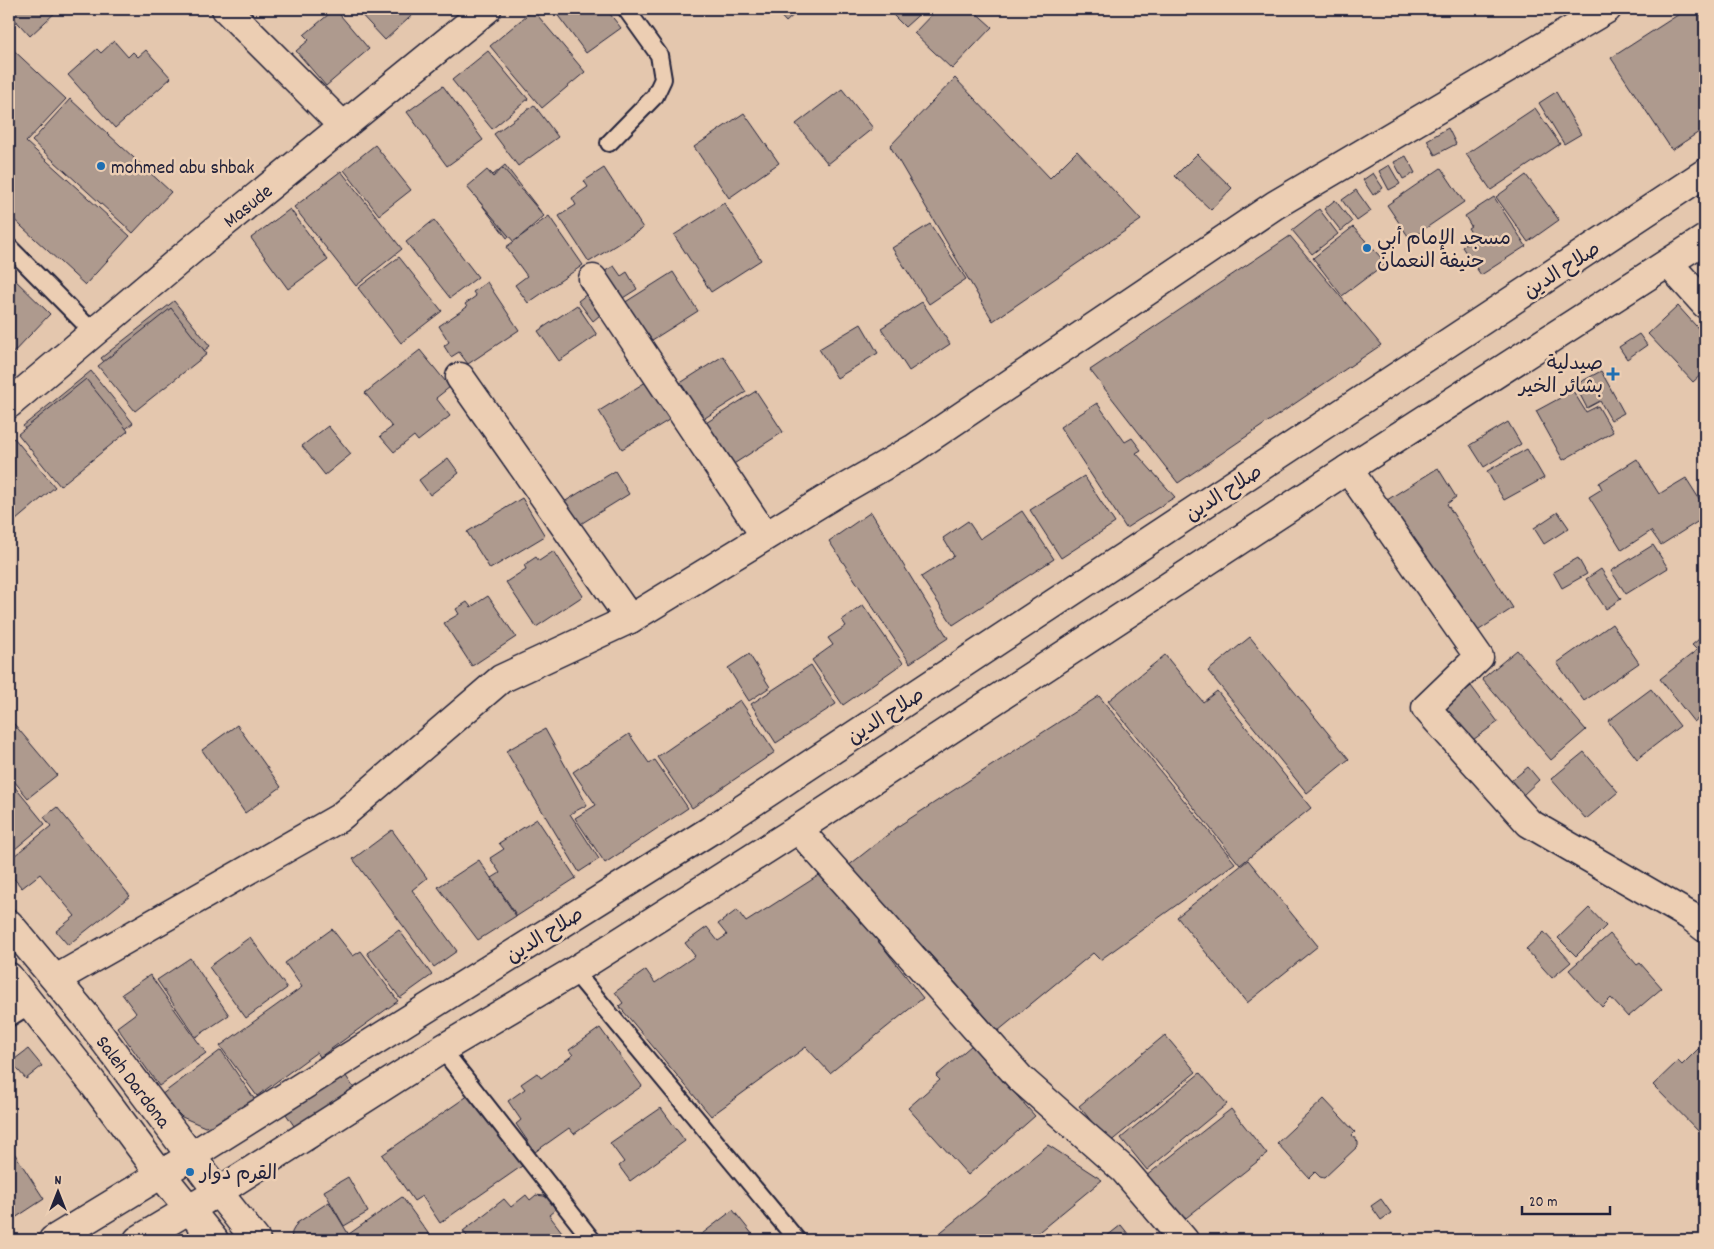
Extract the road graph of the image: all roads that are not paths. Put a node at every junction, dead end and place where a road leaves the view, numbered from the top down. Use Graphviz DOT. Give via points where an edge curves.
graph roads {
  1 [pos="226,9"];
  2 [pos="488,9"];
  3 [pos="626,9"];
  4 [pos="1607,9"];
  5 [pos="343,126"];
  6 [pos="609,143"];
  7 [pos="1705,173"];
  8 [pos="1705,239"];
  9 [pos="9,247"];
  10 [pos="1669,264"];
  11 [pos="593,279"];
  12 [pos="1705,304"];
  13 [pos="93,332"];
  14 [pos="460,377"];
  15 [pos="9,404"];
  16 [pos="1348,469"];
  17 [pos="765,536"];
  18 [pos="630,619"];
  19 [pos="798,829"];
  20 [pos="1700,915"];
  21 [pos="9,924"];
  22 [pos="574,970"];
  23 [pos="9,977"];
  24 [pos="56,979"];
  25 [pos="32,1004"];
  26 [pos="9,1018"];
  27 [pos="442,1049"];
  28 [pos="191,1156"];
  29 [pos="161,1174"];
  30 [pos="218,1192"];
  31 [pos="190,1209"];
  32 [pos="53,1240"];
  33 [pos="138,1240"];
  34 [pos="214,1240"];
  35 [pos="256,1240"];
  36 [pos="592,1240"];
  37 [pos="797,1240"];
  38 [pos="1184,1240"];
  1 -- 5 [label="main road"];
  2 -- 5 [label="main road, Masude"];
  3 -- 6 [label="lane" via="659,55 664,79 655,96"];
  4 -- 17 [label="main road" via="1275,205 913,449"];
  5 -- 13 [label="main road, Masude"];
  7 -- 28 [label="main road, صلاح الدين" via="711,830"];
  8 -- 10 [label="main road"];
  9 -- 13 [label="lane"];
  10 -- 12 [label="main road"];
  10 -- 16 [label="main road"];
  11 -- 17 [label="main road"];
  13 -- 15 [label="main road, Masude"];
  14 -- 18 [label="main road"];
  16 -- 19 [label="main road"];
  16 -- 20 [label="main road" via="1479,658 1426,708 1529,823"];
  17 -- 18 [label="main road"];
  18 -- 24 [label="main road" via="501,679 339,818"];
  19 -- 22 [label="main road"];
  19 -- 38 [label="main road" via="1020,1078 1124,1170"];
  21 -- 24 [label="main road, Saleh Dardona"];
  22 -- 27 [label="main road"];
  22 -- 37 [label="lane"];
  23 -- 25 [label="main road, Saleh Dardona"];
  24 -- 28 [label="main road, Saleh Dardona"];
  25 -- 26 [label="lane"];
  25 -- 29 [label="main road, Saleh Dardona"];
  27 -- 30 [label="main road"];
  27 -- 36 [label="lane"];
  28 -- 29 [label="main road, صلاح الدين"];
  28 -- 30 [label="main road, Saleh Dardona"];
  29 -- 31 [label="main road, Saleh Dardona"];
  29 -- 32 [label="main road, صلاح الدين"];
  30 -- 31 [label="main road"];
  30 -- 35 [label="main road, Saleh Dardona"];
  31 -- 33 [label="main road"];
  31 -- 34 [label="main road, Saleh Dardona"];
}
